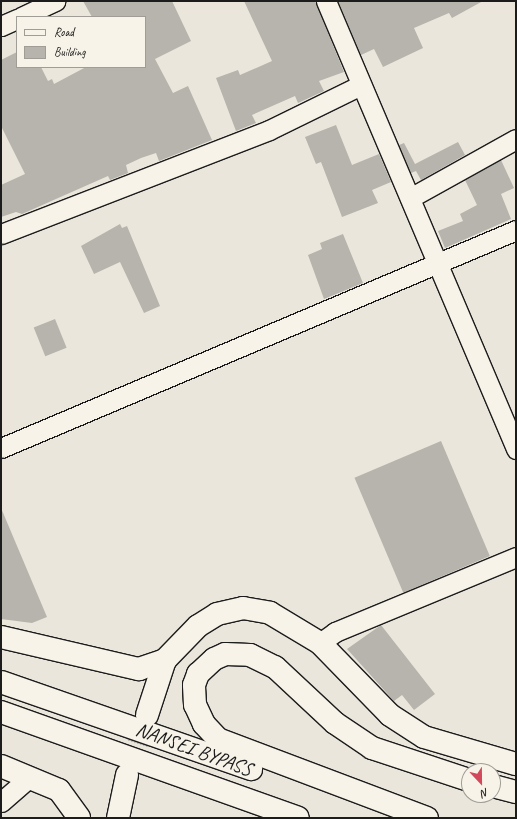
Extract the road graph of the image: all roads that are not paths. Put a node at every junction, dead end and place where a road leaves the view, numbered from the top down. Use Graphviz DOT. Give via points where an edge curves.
graph roads {
  1 [pos="55,1"];
  2 [pos="326,1"];
  3 [pos="23,16"];
  4 [pos="16,19"];
  5 [pos="1,26"];
  6 [pos="361,85"];
  7 [pos="516,139"];
  8 [pos="410,198"];
  9 [pos="516,230"];
  10 [pos="1,234"];
  11 [pos="437,263"];
  12 [pos="1,448"];
  13 [pos="516,449"];
  14 [pos="516,557"];
  15 [pos="1,637"];
  16 [pos="320,643"];
  17 [pos="165,660"];
  18 [pos="1,682"];
  19 [pos="1,712"];
  20 [pos="147,715"];
  21 [pos="516,764"];
  22 [pos="1,766"];
  23 [pos="126,775"];
  24 [pos="30,777"];
  25 [pos="461,777"];
  26 [pos="501,788"];
  27 [pos="516,792"];
  28 [pos="1,802"];
  29 [pos="79,818"];
  30 [pos="118,818"];
  31 [pos="298,818"];
  32 [pos="388,818"];
  33 [pos="427,818"];
  1 -- 3 [label="street"];
  2 -- 6 [label="street"];
  4 -- 5 [label="street"];
  6 -- 8 [label="street"];
  6 -- 10 [label="street" via="269,130"];
  7 -- 8 [label="street"];
  8 -- 11 [label="street"];
  9 -- 11 [label="street"];
  11 -- 12 [label="street"];
  11 -- 13 [label="street"];
  14 -- 16 [label="street" via="335,632"];
  15 -- 17 [label="main road" via="121,667 146,668"];
  16 -- 17 [label="main road" via="270,613 243,608 217,614 198,626"];
  16 -- 21 [label="main road" via="390,715 424,737"];
  17 -- 20 [label="main road"];
  18 -- 32 [label="main road, NANSEI BYPASS"];
  19 -- 31 [label="main road, NANSEI BYPASS"];
  22 -- 24 [label="main road"];
  23 -- 30 [label="main road"];
  24 -- 28 [label="street"];
  24 -- 29 [label="main road" via="60,790"];
  25 -- 33 [label="main road" via="372,748 335,723 275,668 250,655 225,654 214,659 198,674 193,691 195,705 204,724 218,739"];
  26 -- 27 [label="main road"];
}
